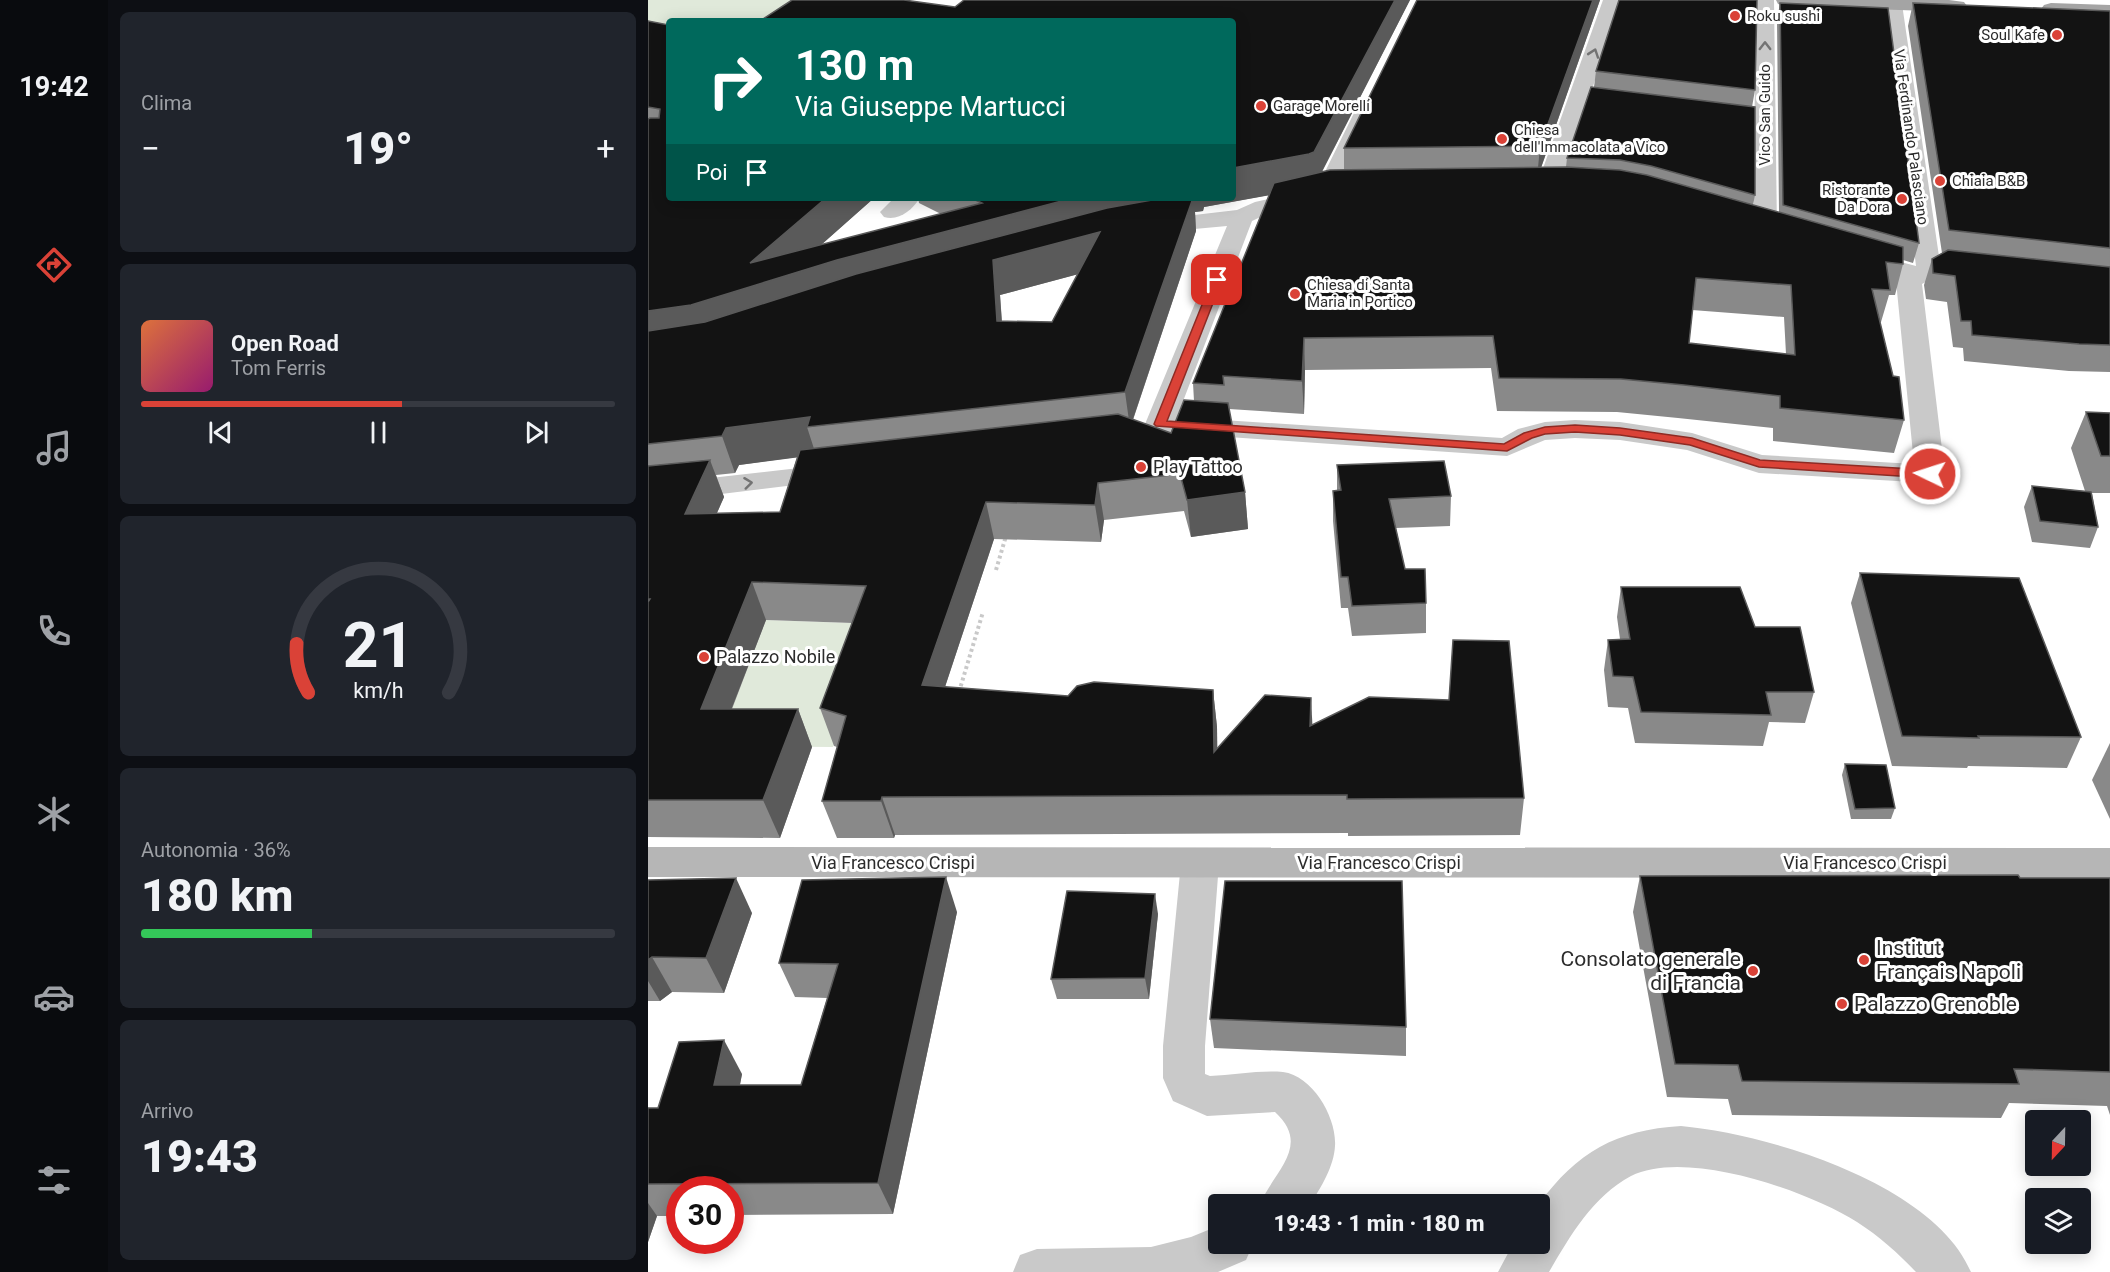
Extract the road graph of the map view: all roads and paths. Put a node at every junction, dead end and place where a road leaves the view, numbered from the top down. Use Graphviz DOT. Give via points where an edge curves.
graph roads {
  1 [pos="1612,0"];
  2 [pos="1766,0"];
  3 [pos="1785,0"];
  4 [pos="1893,4"];
  5 [pos="1976,7"];
  6 [pos="2035,9"];
  7 [pos="2110,11"];
  8 [pos="1373,96"];
  9 [pos="1579,98"];
  10 [pos="1602,100"];
  11 [pos="1742,118"];
  12 [pos="1765,121"];
  13 [pos="1573,189"];
  14 [pos="1326,191"];
  15 [pos="1350,191"];
  16 [pos="1242,218"];
  17 [pos="1128,230"];
  18 [pos="1765,231"];
  19 [pos="1843,253"];
  20 [pos="1932,269"];
  21 [pos="1160,424"];
  22 [pos="1121,440"];
  23 [pos="858,470"];
  24 [pos="648,494"];
  25 [pos="1009,528"];
  26 [pos="996,570"];
  27 [pos="983,612"];
  28 [pos="956,701"];
  29 [pos="648,862"];
  30 [pos="1200,863"];
  31 [pos="2110,863"];
  32 [pos="1291,1194"];
  33 [pos="1208,1253"];
  34 [pos="1037,1272"];
  35 [pos="1522,1272"];
  36 [pos="1947,1272"];
  9 -- 1 [label="street, one-way"];
  12 -- 2 [label="street, Vico San Guido, one-way"];
  3 -- 4 [label="main road"];
  4 -- 5 [label="main road"];
  4 -- 20 [label="street, Via Ferdinando Palasciano"];
  6 -- 7 [label="main road"];
  8 -- 14 [label="street"];
  9 -- 10 [label="street"];
  9 -- 13 [label="street" via="1537,188"];
  11 -- 12 [label="street"];
  12 -- 18 [label="street, Vico San Guido"];
  14 -- 15 [label="street"];
  14 -- 16 [label="street" via="1263,207"];
  16 -- 17 [label="street"];
  16 -- 21 [label="street"];
  19 -- 20 [label="street"];
  20 -- 21 [label="street" via="1909,281 1930,474 1759,464 1692,442 1620,431 1545,431 1507,447"];
  21 -- 22 [label="street" via="1155,436"];
  24 -- 23 [label="street, one-way"];
  25 -- 26 [label="path"];
  27 -- 28 [label="path"];
  29 -- 30 [label="street, Via Francesco Crispi"];
  30 -- 31 [label="street, Via Francesco Crispi"];
  30 -- 32 [label="street" via="1184,1078 1188,1087 1207,1096 1284,1092 1301,1107 1314,1133 1315,1145 1309,1165"];
  33 -- 34 [label="street" via="1151,1270"];
  35 -- 36 [label="street" via="1579,1187 1622,1158 1646,1150 1676,1147 1747,1156 1813,1178 1872,1206"];
}
